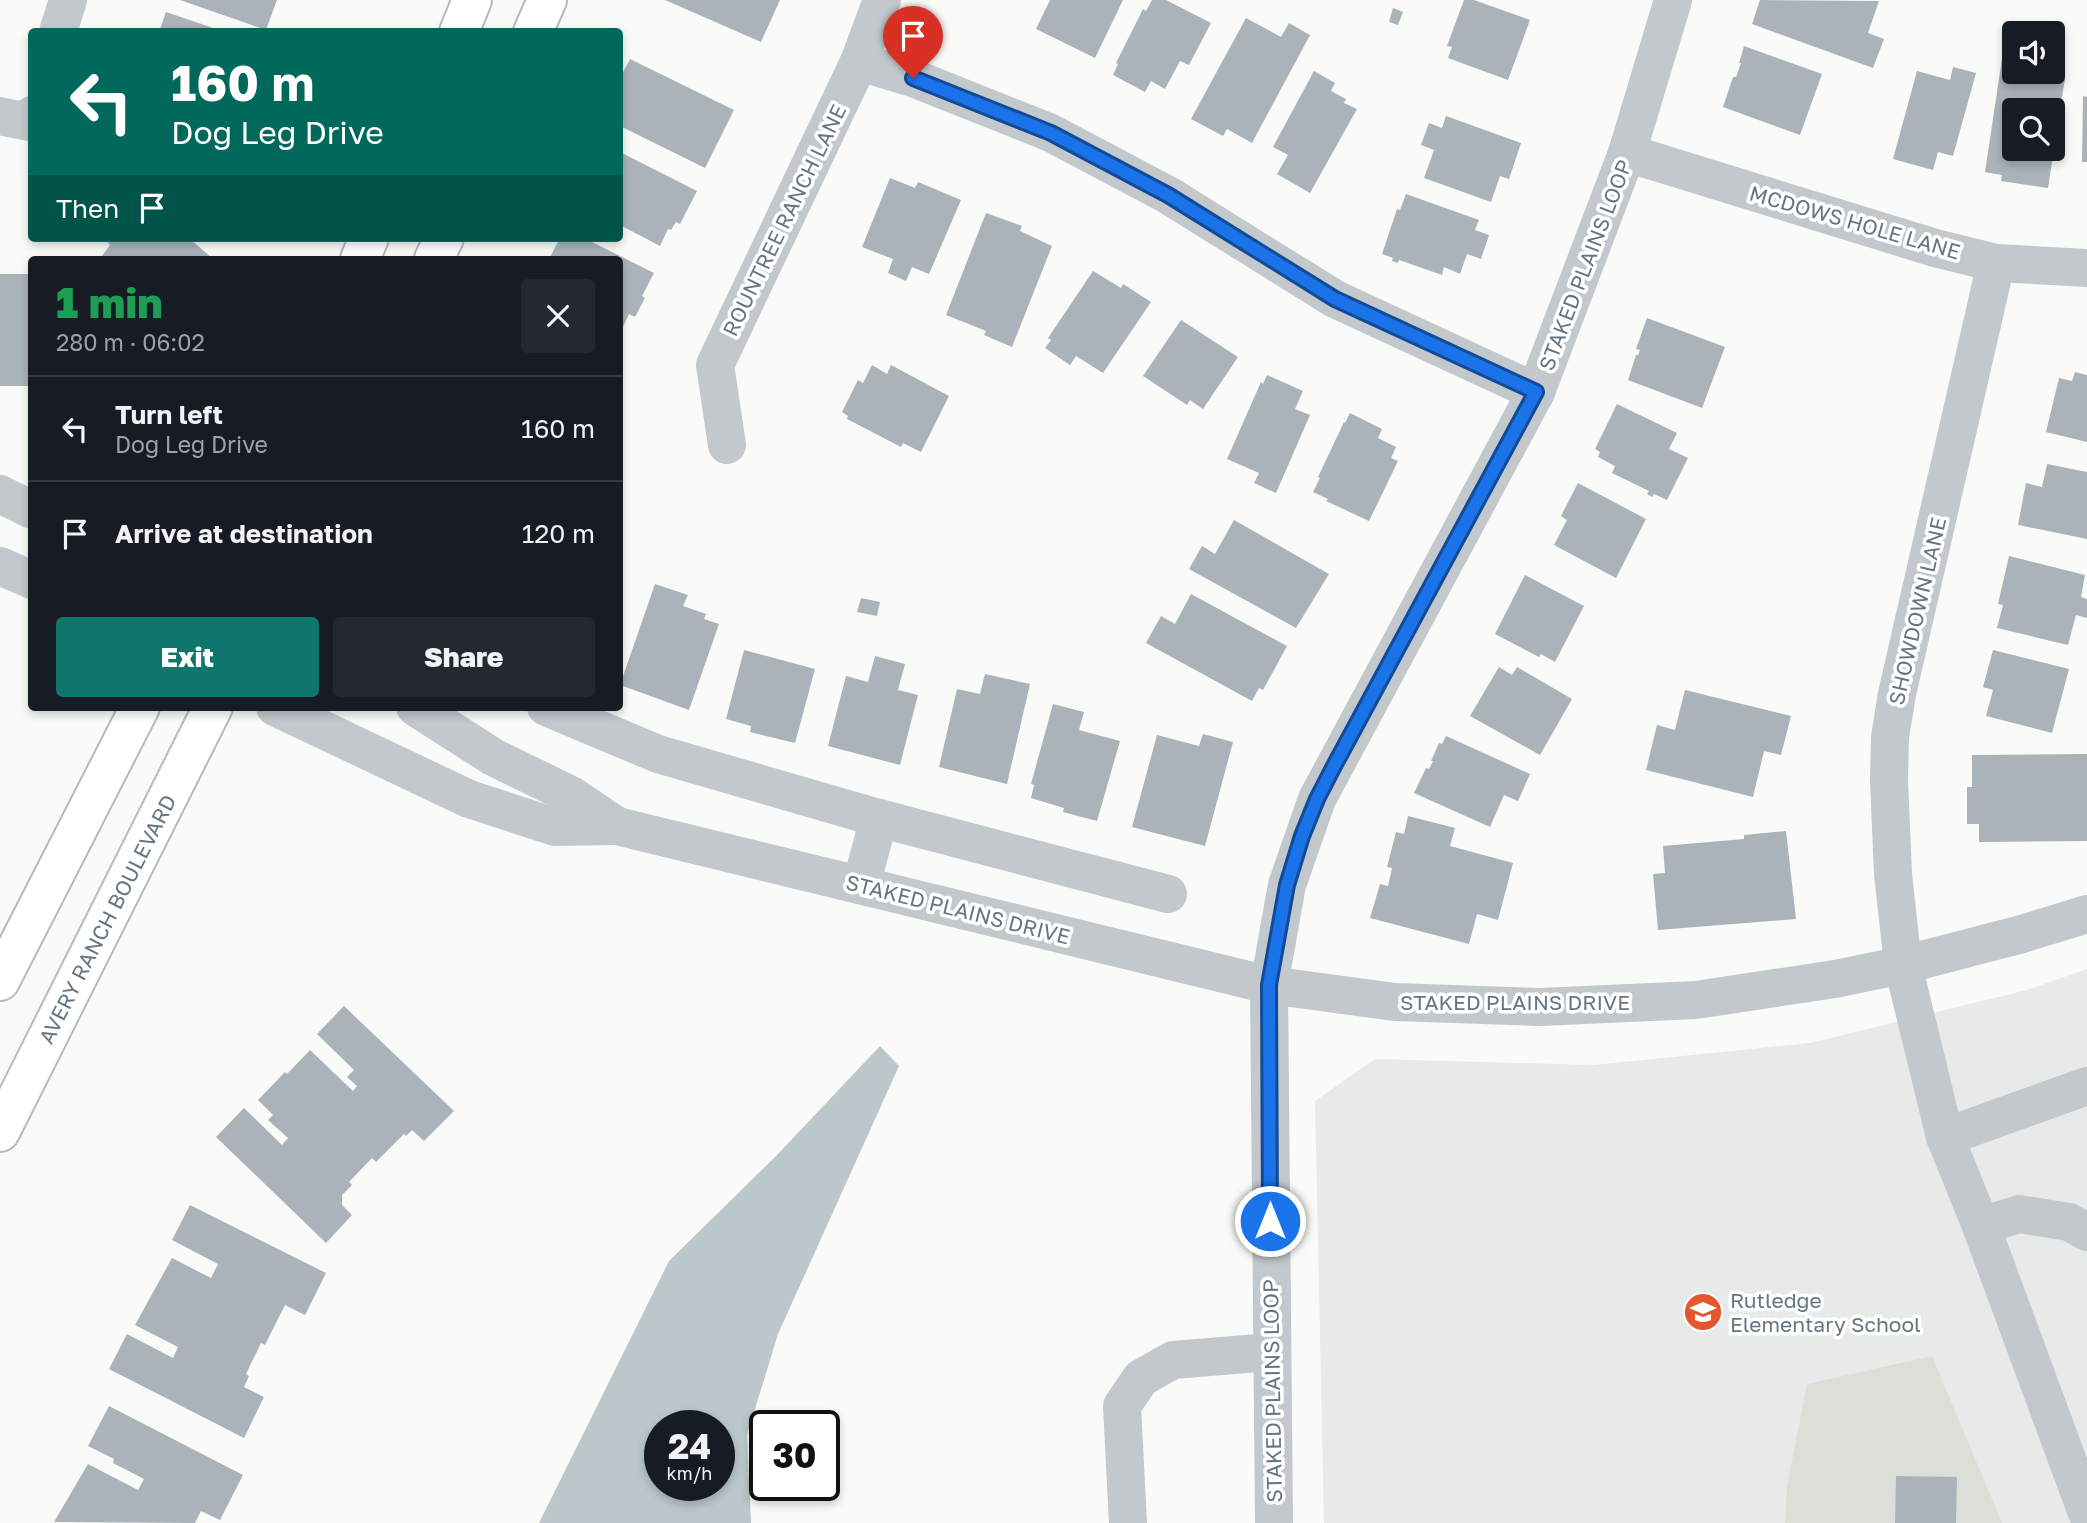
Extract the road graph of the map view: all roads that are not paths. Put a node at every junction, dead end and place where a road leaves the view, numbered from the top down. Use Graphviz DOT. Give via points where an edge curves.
graph roads {
  1 [pos="68,0"];
  2 [pos="472,0"];
  3 [pos="547,0"];
  4 [pos="882,0"];
  5 [pos="1673,0"];
  6 [pos="59,28"];
  7 [pos="461,28"];
  8 [pos="535,28"];
  9 [pos="859,62"];
  10 [pos="1627,153"];
  11 [pos="1996,263"];
  12 [pos="2087,268"];
  13 [pos="1536,392"];
  14 [pos="727,444"];
  15 [pos="0,494"];
  16 [pos="28,508"];
  17 [pos="0,566"];
  18 [pos="28,578"];
  19 [pos="138,711"];
  20 [pos="211,711"];
  21 [pos="283,711"];
  22 [pos="421,711"];
  23 [pos="556,711"];
  24 [pos="879,818"];
  25 [pos="615,825"];
  26 [pos="861,885"];
  27 [pos="1168,894"];
  28 [pos="2087,915"];
  29 [pos="1903,965"];
  30 [pos="0,981"];
  31 [pos="1269,985"];
  32 [pos="2087,1086"];
  33 [pos="0,1132"];
  34 [pos="1945,1137"];
  35 [pos="1980,1226"];
  36 [pos="2087,1232"];
  37 [pos="1271,1352"];
  38 [pos="2087,1513"];
  39 [pos="1128,1523"];
  40 [pos="1274,1523"];
  1 -- 6 [label="street"];
  2 -- 7 [label="main road"];
  3 -- 8 [label="main road"];
  4 -- 9 [label="street, ROUNTREE RANCH LANE"];
  5 -- 10 [label="street, STAKED PLAINS LOOP"];
  9 -- 13 [label="street" via="913,78 1051,133 1168,195 1335,299"];
  9 -- 14 [label="street, ROUNTREE RANCH LANE" via="715,365"];
  10 -- 11 [label="street, MCDOWS HOLE LANE"];
  10 -- 13 [label="street, STAKED PLAINS LOOP"];
  11 -- 12 [label="street, MCDOWS HOLE LANE"];
  11 -- 29 [label="street, SHOWDOWN LANE" via="1890,737 1893,874"];
  13 -- 31 [label="street, STAKED PLAINS LOOP" via="1317,799 1287,885"];
  15 -- 16 [label="street"];
  17 -- 18 [label="street"];
  19 -- 30 [label="main road"];
  20 -- 33 [label="main road, AVERY RANCH BOULEVARD"];
  21 -- 25 [label="street, STAKED PLAINS DRIVE" via="468,799 555,827"];
  22 -- 25 [label="street, STAKED PLAINS DRIVE" via="494,757 571,794"];
  23 -- 24 [label="street" via="658,754"];
  24 -- 26 [label="street"];
  24 -- 27 [label="street"];
  25 -- 26 [label="street, STAKED PLAINS DRIVE"];
  26 -- 31 [label="street, STAKED PLAINS DRIVE"];
  28 -- 29 [label="street, STAKED PLAINS DRIVE"];
  29 -- 31 [label="street, STAKED PLAINS DRIVE" via="1696,1000 1540,1007 1395,1002"];
  29 -- 34 [label="street, SHOWDOWN LANE"];
  31 -- 37 [label="street, STAKED PLAINS LOOP"];
  32 -- 34 [label="street"];
  34 -- 35 [label="street, SHOWDOWN LANE"];
  35 -- 36 [label="street" via="2019,1213 2069,1222"];
  35 -- 38 [label="street, SHOWDOWN LANE"];
  37 -- 39 [label="street" via="1173,1360 1141,1378 1122,1406"];
  37 -- 40 [label="street, STAKED PLAINS LOOP"];
}
